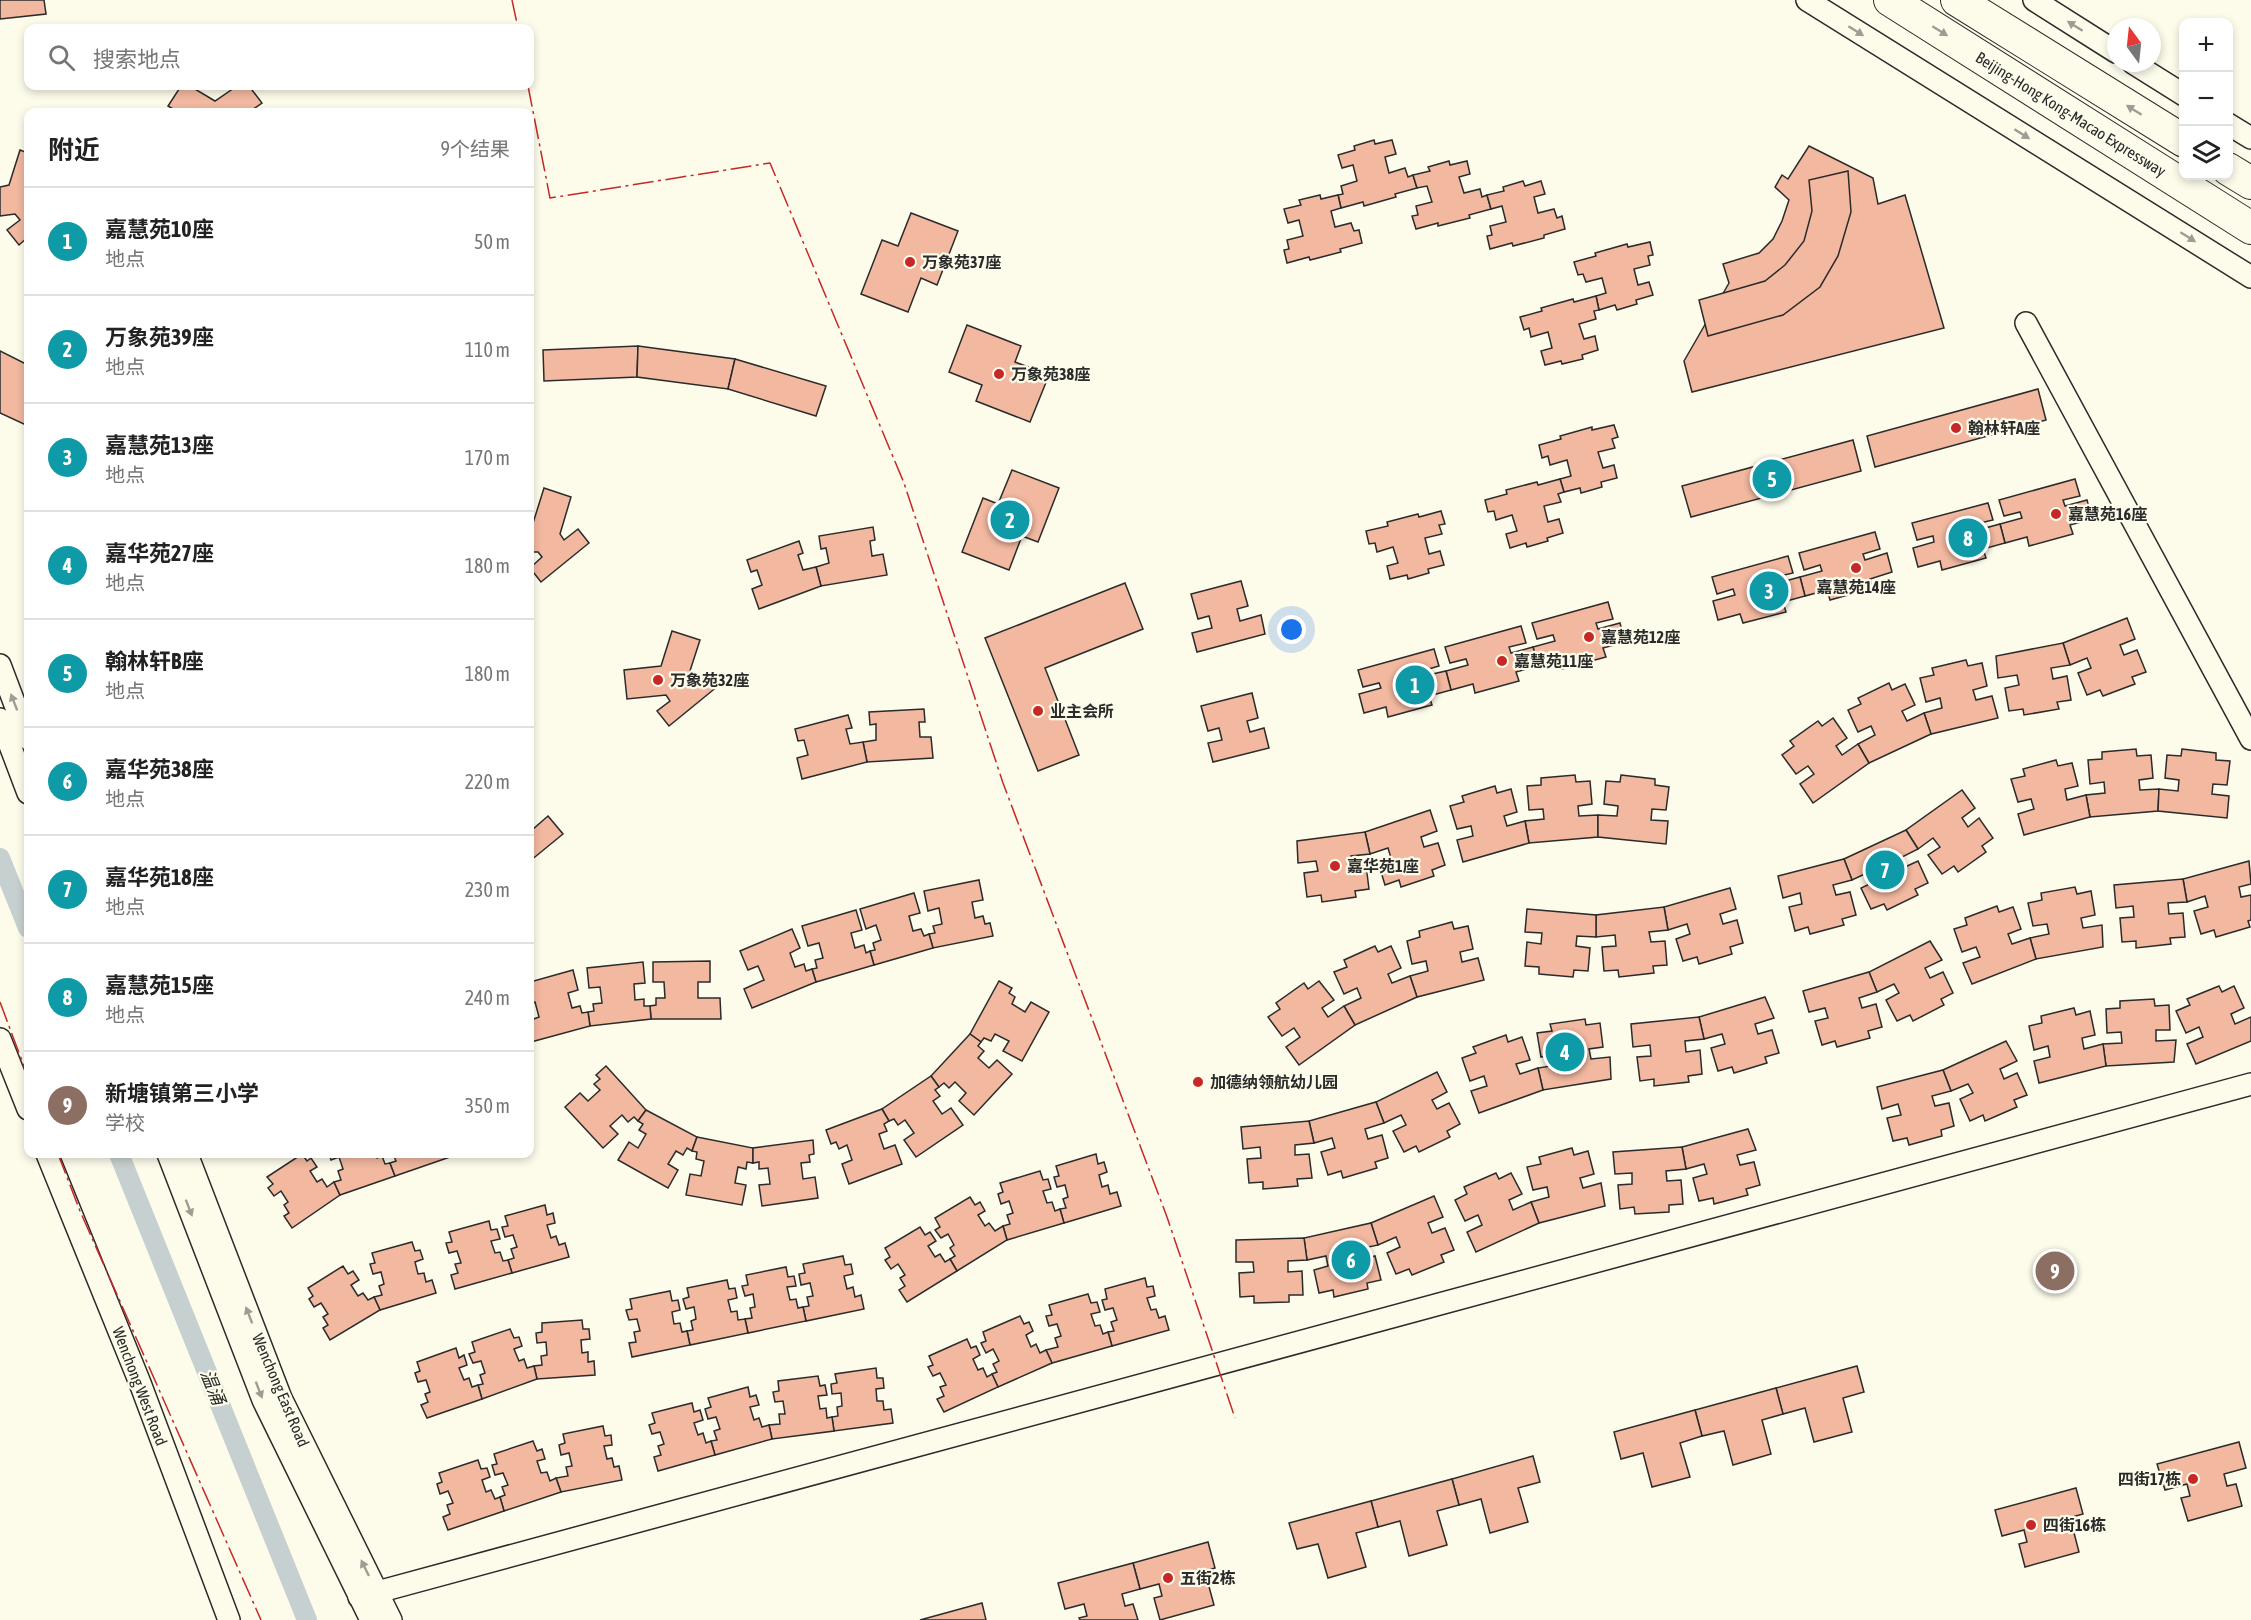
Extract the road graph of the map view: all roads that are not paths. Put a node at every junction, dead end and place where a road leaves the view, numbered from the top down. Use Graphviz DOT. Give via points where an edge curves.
graph roads {
  1 [pos="1807,0"];
  2 [pos="1890,0"];
  3 [pos="1957,0"];
  4 [pos="2034,0"];
  5 [pos="2107,46"];
  6 [pos="2147,72"];
  7 [pos="2179,92"];
  8 [pos="2232,126"];
  9 [pos="2179,138"];
  10 [pos="2251,138"];
  11 [pos="2233,172"];
  12 [pos="2251,183"];
  13 [pos="2251,228"];
  14 [pos="2251,277"];
  15 [pos="2026,323"];
  16 [pos="0,665"];
  17 [pos="0,719"];
  18 [pos="24,728"];
  19 [pos="2251,739"];
  20 [pos="24,782"];
  21 [pos="0,1039"];
  22 [pos="2251,1084"];
  23 [pos="24,1099"];
  24 [pos="48,1158"];
  25 [pos="170,1158"];
  26 [pos="189,1158"];
  27 [pos="368,1594"];
  28 [pos="229,1620"];
  29 [pos="371,1620"];
  30 [pos="392,1620"];
  1 -- 14 [label="street, one-way"];
  2 -- 13 [label="highway, Beijing-Hong Kong-Macao Expressway, one-way"];
  9 -- 3 [label="highway, one-way"];
  5 -- 4 [label="street, one-way"];
  6 -- 7 [label="street"];
  8 -- 10 [label="street"];
  11 -- 12 [label="highway"];
  15 -- 19 [label="street"];
  18 -- 16 [label="street, one-way"];
  17 -- 20 [label="street"];
  21 -- 23 [label="street"];
  22 -- 27 [label="street"];
  24 -- 28 [label="street, Wenchong West Road" via="140,1383"];
  25 -- 27 [label="street, Wenchong East Road, one-way" via="263,1400"];
  27 -- 26 [label="street, Wenchong East Road, one-way" via="281,1398"];
  27 -- 29 [label="street, Wenchong East Road"];
  27 -- 30 [label="street, Wenchong East Road"];
}
